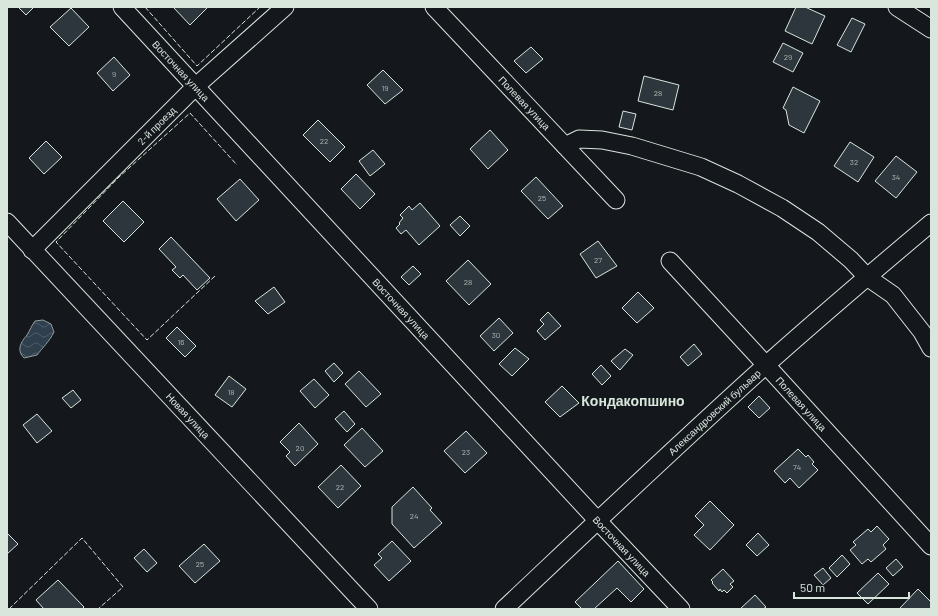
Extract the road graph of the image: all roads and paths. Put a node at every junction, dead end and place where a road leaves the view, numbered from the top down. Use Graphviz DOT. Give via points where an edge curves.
graph roads {
  1 [pos="122,7"];
  2 [pos="285,7"];
  3 [pos="434,7"];
  4 [pos="896,7"];
  5 [pos="931,29"];
  6 [pos="196,86"];
  7 [pos="565,146"];
  8 [pos="616,200"];
  9 [pos="7,222"];
  10 [pos="931,223"];
  11 [pos="32,250"];
  12 [pos="670,261"];
  13 [pos="867,277"];
  14 [pos="931,348"];
  15 [pos="766,365"];
  16 [pos="598,521"];
  17 [pos="931,546"];
  18 [pos="369,609"];
  19 [pos="504,609"];
  20 [pos="681,609"];
  1 -- 6 [label="street, Восточная улица"];
  2 -- 6 [label="street, 2-й проезд"];
  3 -- 7 [label="street, Полевая улица"];
  4 -- 5 [label="street"];
  6 -- 11 [label="street, 2-й проезд"];
  6 -- 16 [label="street, Восточная улица"];
  7 -- 8 [label="street, Полевая улица"];
  7 -- 13 [label="street" via="579,139 602,140 632,146 701,167 782,208 818,232"];
  9 -- 11 [label="street, Новая улица"];
  10 -- 13 [label="street, Александровский бульвар"];
  11 -- 18 [label="street, Новая улица"];
  12 -- 15 [label="street, Полевая улица"];
  13 -- 14 [label="street" via="893,295 922,332"];
  13 -- 15 [label="street, Александровский бульвар"];
  15 -- 16 [label="street, Александровский бульвар"];
  15 -- 17 [label="street, Полевая улица"];
  16 -- 19 [label="street, Александровский бульвар"];
  16 -- 20 [label="street, Восточная улица"];
}
